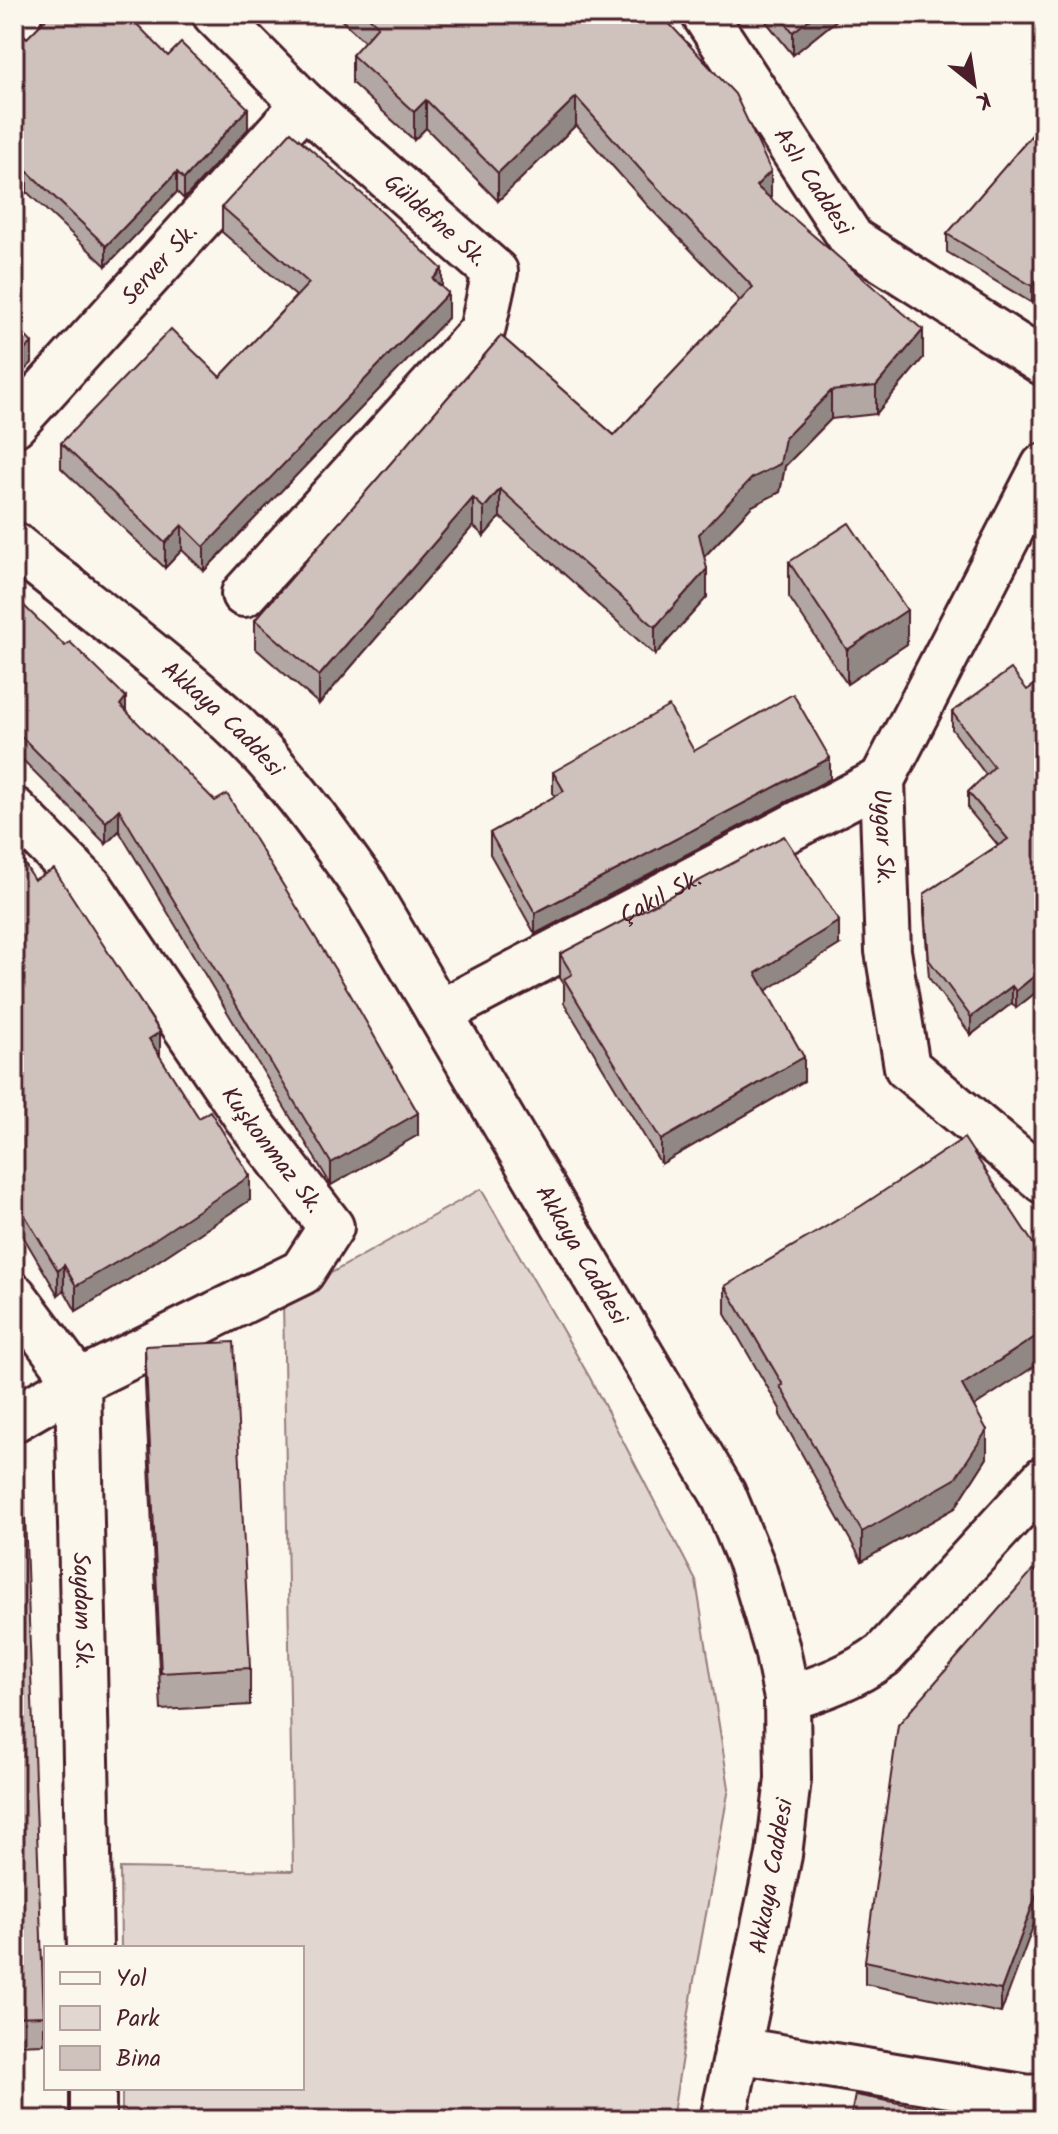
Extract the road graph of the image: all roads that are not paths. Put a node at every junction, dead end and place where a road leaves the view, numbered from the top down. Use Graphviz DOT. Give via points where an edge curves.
graph roads {
  1 [pos="19,14"];
  2 [pos="215,14"];
  3 [pos="704,14"];
  4 [pos="14,19"];
  5 [pos="304,104"];
  6 [pos="1044,363"];
  7 [pos="14,424"];
  8 [pos="1044,466"];
  9 [pos="14,545"];
  10 [pos="244,594"];
  11 [pos="882,780"];
  12 [pos="14,810"];
  13 [pos="439,1013"];
  14 [pos="1044,1181"];
  15 [pos="14,1296"];
  16 [pos="78,1382"];
  17 [pos="14,1419"];
  18 [pos="1044,1479"];
  19 [pos="787,1698"];
  20 [pos="90,1946"];
  21 [pos="737,2050"];
  22 [pos="93,2090"];
  23 [pos="1044,2096"];
  24 [pos="93,2120"];
  25 [pos="723,2120"];
  1 -- 4 [label="street"];
  2 -- 5 [label="street, Güldefne Sk."];
  3 -- 6 [label="street, Aslı Caddesi" via="852,240"];
  5 -- 7 [label="street, Server Sk."];
  5 -- 10 [label="street, Güldefne Sk." via="495,272 482,331"];
  8 -- 11 [label="street, Uygar Sk."];
  9 -- 13 [label="street, Akkaya Caddesi" via="222,714 274,767 365,887"];
  11 -- 13 [label="street, Çakıl Sk."];
  11 -- 14 [label="street, Uygar Sk." via="888,951 907,1067"];
  12 -- 16 [label="street, Kuşkonmaz Sk." via="91,888 245,1115 331,1227 302,1272"];
  13 -- 19 [label="street, Akkaya Caddesi" via="723,1494 752,1565"];
  15 -- 16 [label="street"];
  16 -- 17 [label="street, Kuşkonmaz Sk."];
  16 -- 20 [label="street, Saydam Sk."];
  18 -- 19 [label="street" via="883,1655 823,1688"];
  19 -- 21 [label="street, Akkaya Caddesi" via="788,1779 779,1855"];
  21 -- 23 [label="street" via="1029,2098"];
  21 -- 25 [label="street, Akkaya Caddesi"];
  22 -- 24 [label="street"];
}
